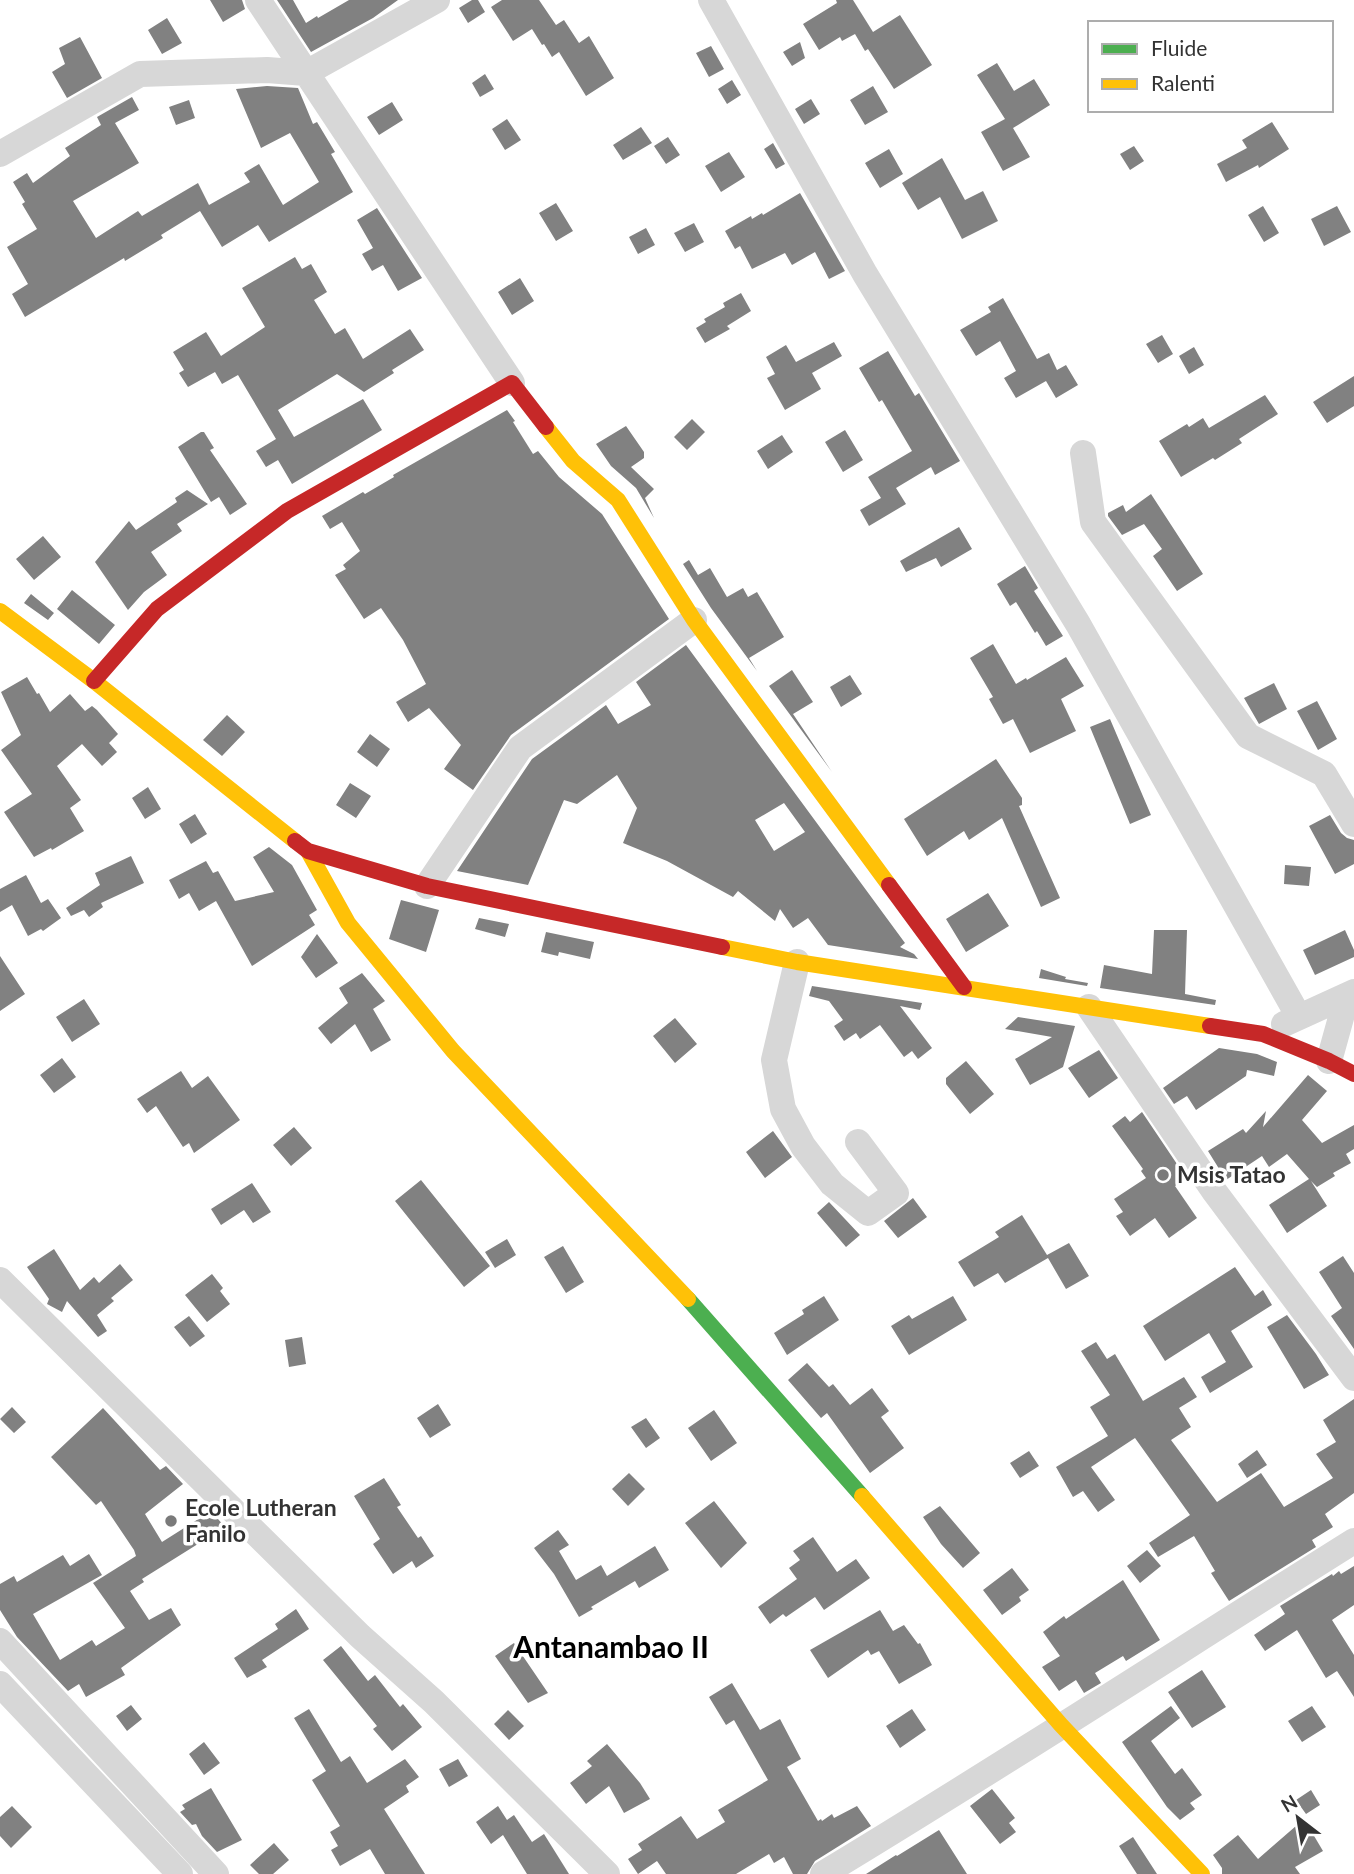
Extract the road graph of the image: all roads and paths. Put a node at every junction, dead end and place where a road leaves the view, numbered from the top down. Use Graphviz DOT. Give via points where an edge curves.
graph roads {
  1 [pos="258,0"];
  2 [pos="437,0"];
  3 [pos="711,0"];
  4 [pos="306,74"];
  5 [pos="0,154"];
  6 [pos="512,383"];
  7 [pos="1083,453"];
  8 [pos="0,611"];
  9 [pos="694,620"];
  10 [pos="94,681"];
  11 [pos="1354,824"];
  12 [pos="308,851"];
  13 [pos="427,887"];
  14 [pos="797,962"];
  15 [pos="964,987"];
  16 [pos="1350,994"];
  17 [pos="1089,1007"];
  18 [pos="1299,1017"];
  19 [pos="1263,1034"];
  20 [pos="1329,1061"];
  21 [pos="1354,1074"];
  22 [pos="858,1142"];
  23 [pos="0,1280"];
  24 [pos="1354,1378"];
  25 [pos="1354,1541"];
  26 [pos="0,1641"];
  27 [pos="0,1684"];
  28 [pos="1060,1725"];
  29 [pos="180,1874"];
  30 [pos="216,1874"];
  31 [pos="607,1874"];
  32 [pos="823,1874"];
  33 [pos="1202,1874"];
  1 -- 4 [label="street"];
  2 -- 4 [label="street"];
  3 -- 18 [label="street" via="865,274 1078,624"];
  4 -- 5 [label="street" via="267,70 140,74"];
  4 -- 6 [label="street"];
  6 -- 9 [label="street" via="573,461 618,500"];
  6 -- 10 [label="street" via="287,511 157,609"];
  7 -- 11 [label="street" via="1093,522 1248,736 1324,774"];
  8 -- 10 [label="street"];
  9 -- 13 [label="street" via="520,748"];
  9 -- 15 [label="street"];
  10 -- 12 [label="street"];
  12 -- 13 [label="street"];
  12 -- 28 [label="street" via="348,923 453,1051 708,1320"];
  13 -- 14 [label="street"];
  14 -- 15 [label="street"];
  14 -- 22 [label="street" via="774,1060 783,1109 832,1184 868,1213 896,1193"];
  15 -- 17 [label="street"];
  16 -- 18 [label="street"];
  16 -- 20 [label="street"];
  17 -- 19 [label="street"];
  17 -- 24 [label="street" via="1214,1191"];
  18 -- 19 [label="street"];
  19 -- 20 [label="street"];
  20 -- 21 [label="street"];
  23 -- 31 [label="street"];
  25 -- 28 [label="street"];
  26 -- 30 [label="street"];
  27 -- 29 [label="street"];
  28 -- 32 [label="street"];
  28 -- 33 [label="street"];
}
